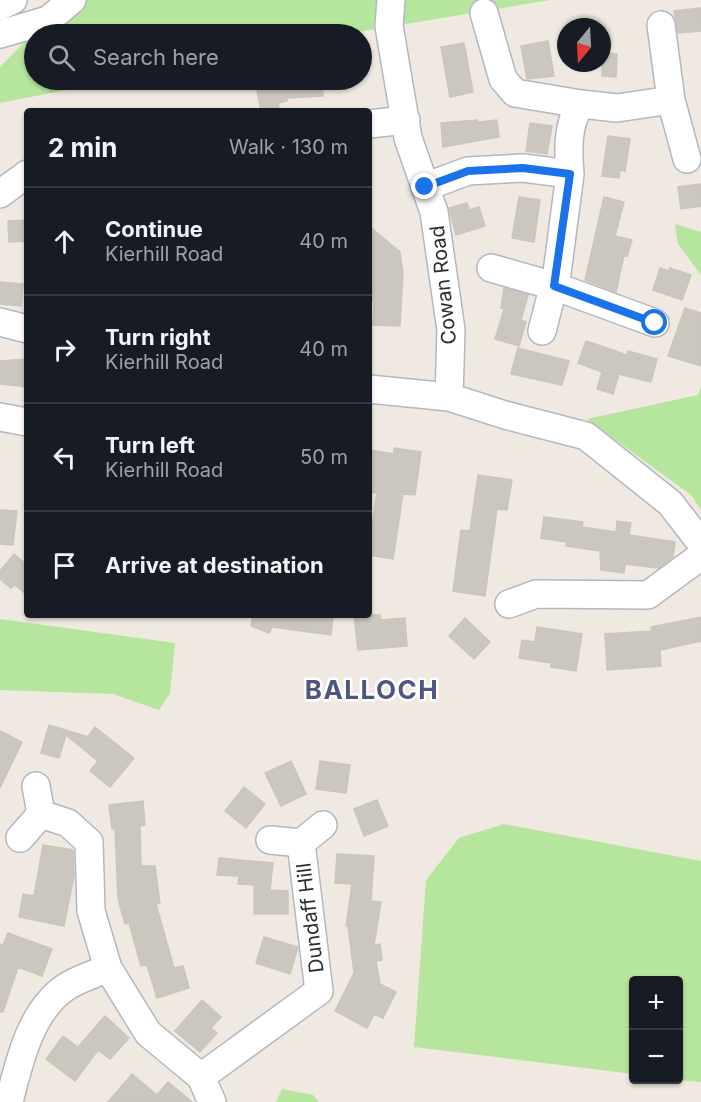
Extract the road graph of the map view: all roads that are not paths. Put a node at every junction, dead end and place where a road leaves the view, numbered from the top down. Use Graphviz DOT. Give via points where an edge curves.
graph roads {
  1 [pos="13,0"];
  2 [pos="72,0"];
  3 [pos="391,0"];
  4 [pos="0,6"];
  5 [pos="484,13"];
  6 [pos="34,24"];
  7 [pos="661,25"];
  8 [pos="24,27"];
  9 [pos="0,34"];
  10 [pos="671,100"];
  11 [pos="581,104"];
  12 [pos="406,120"];
  13 [pos="372,124"];
  14 [pos="687,159"];
  15 [pos="570,174"];
  16 [pos="24,176"];
  17 [pos="425,187"];
  18 [pos="0,194"];
  19 [pos="491,268"];
  20 [pos="554,286"];
  21 [pos="0,322"];
  22 [pos="655,323"];
  23 [pos="24,328"];
  24 [pos="542,331"];
  25 [pos="372,389"];
  26 [pos="449,397"];
  27 [pos="0,417"];
  28 [pos="24,421"];
  29 [pos="701,543"];
  30 [pos="701,556"];
  31 [pos="509,604"];
  32 [pos="36,786"];
  33 [pos="41,814"];
  34 [pos="323,825"];
  35 [pos="20,838"];
  36 [pos="270,840"];
  37 [pos="301,843"];
  38 [pos="108,968"];
  39 [pos="201,1077"];
  40 [pos="9,1102"];
  41 [pos="212,1102"];
  1 -- 4 [label="street"];
  2 -- 6 [label="street" via="48,20"];
  3 -- 12 [label="street, Cowan Road" via="389,26"];
  5 -- 11 [label="street" via="503,79 515,93"];
  7 -- 10 [label="street"];
  8 -- 9 [label="street"];
  10 -- 11 [label="street" via="617,108"];
  10 -- 14 [label="street"];
  11 -- 15 [label="street" via="574,113 568,150"];
  12 -- 13 [label="street"];
  12 -- 17 [label="street, Cowan Road"];
  15 -- 17 [label="street" via="523,168 468,171"];
  15 -- 20 [label="street"];
  16 -- 18 [label="street"];
  17 -- 26 [label="street, Cowan Road" via="434,212 451,330"];
  19 -- 20 [label="street"];
  20 -- 22 [label="street"];
  20 -- 24 [label="street"];
  21 -- 23 [label="street"];
  25 -- 26 [label="street"];
  26 -- 29 [label="street" via="586,436 669,503"];
  27 -- 28 [label="street"];
  30 -- 31 [label="street" via="648,595 536,594"];
  32 -- 33 [label="street"];
  33 -- 35 [label="street"];
  33 -- 38 [label="street" via="68,823 90,842 91,911"];
  34 -- 37 [label="street, Dundaff Hill"];
  36 -- 37 [label="street, Dundaff Hill"];
  37 -- 39 [label="street, Dundaff Hill" via="319,991"];
  38 -- 39 [label="street" via="148,1034"];
  38 -- 40 [label="street" via="65,988 36,1020 22,1052"];
  39 -- 41 [label="street"];
}
